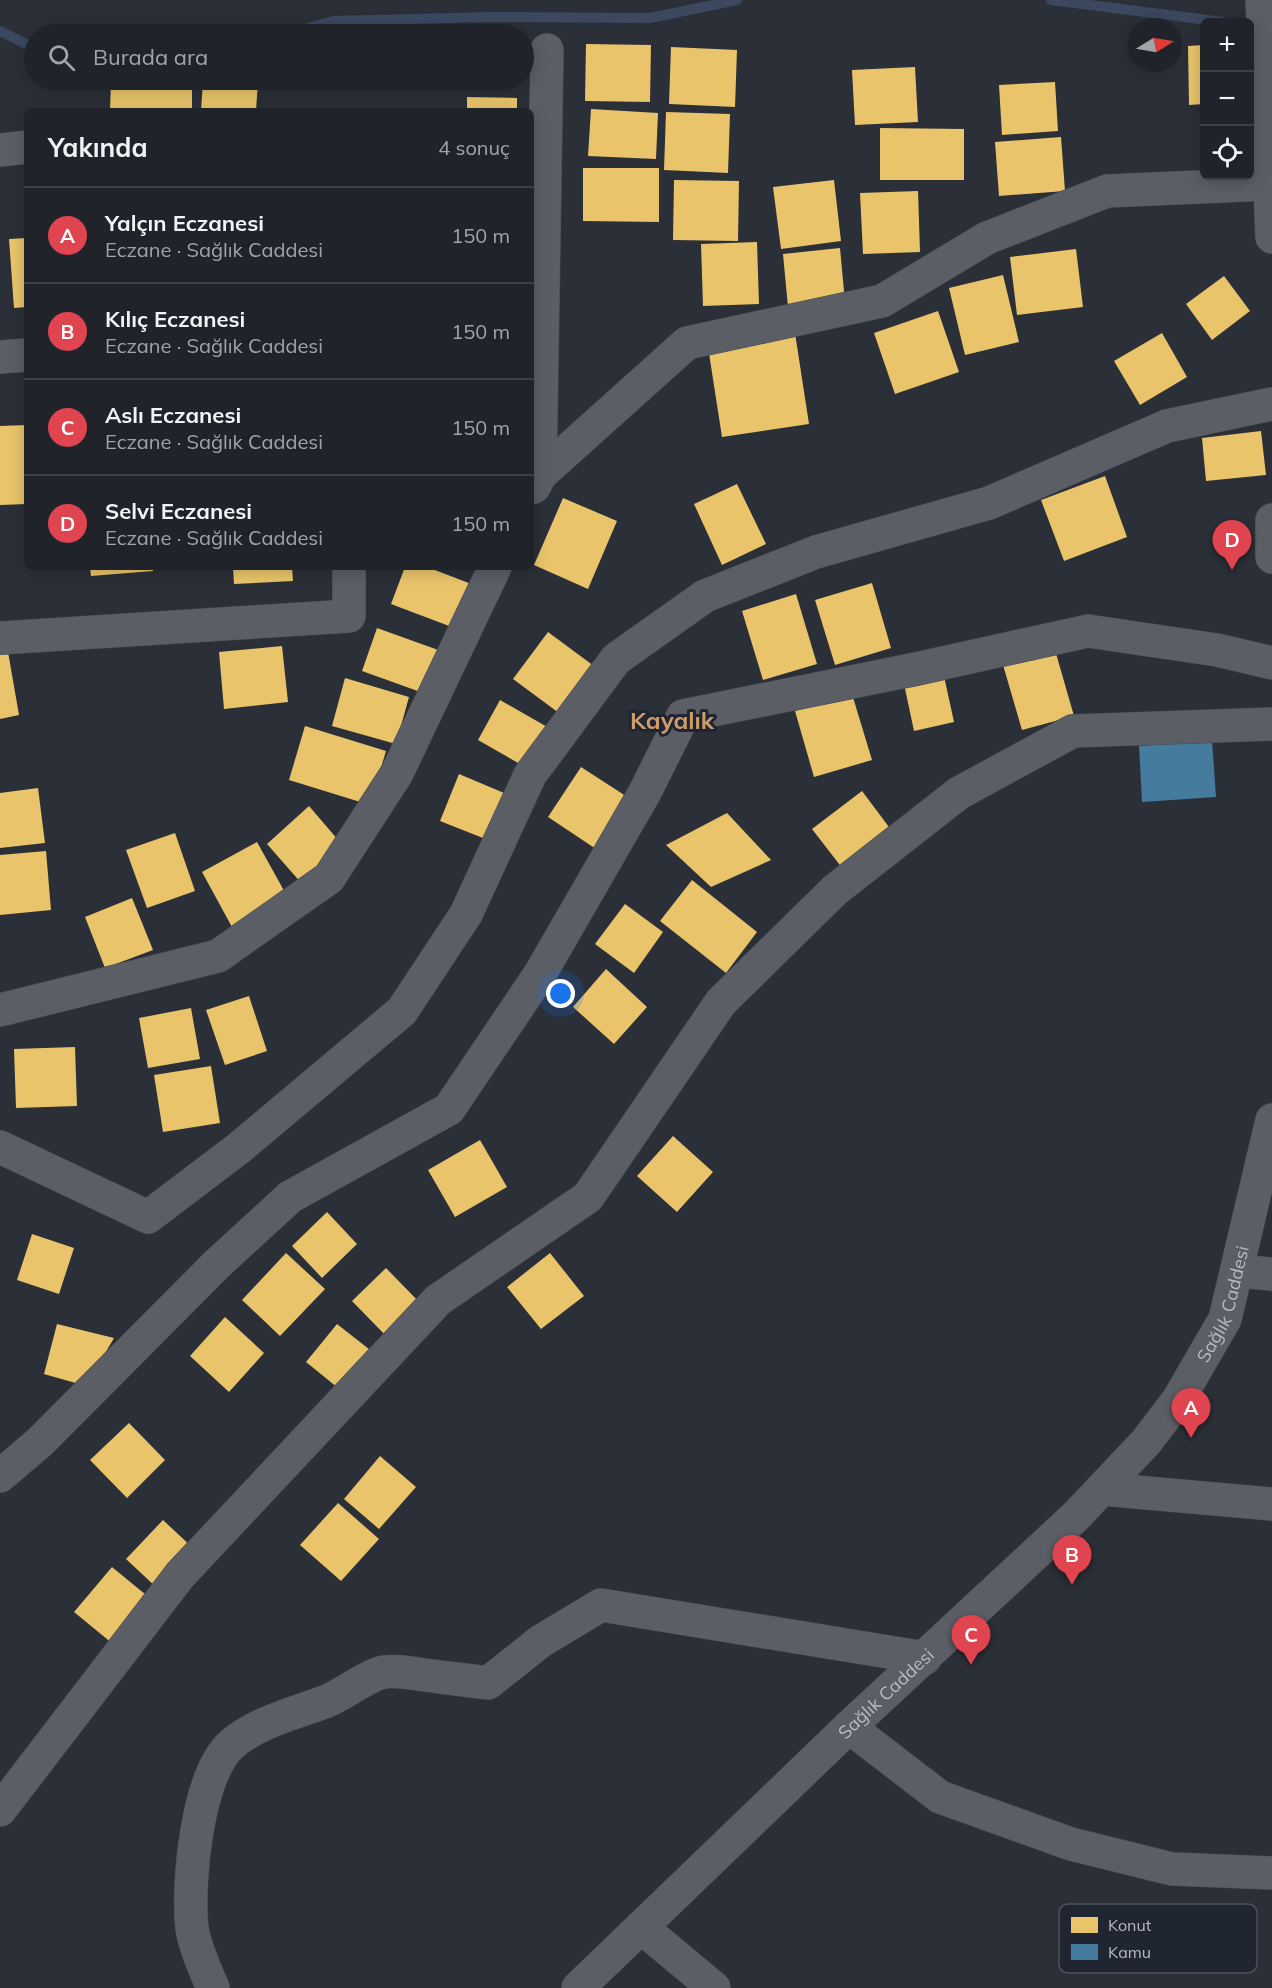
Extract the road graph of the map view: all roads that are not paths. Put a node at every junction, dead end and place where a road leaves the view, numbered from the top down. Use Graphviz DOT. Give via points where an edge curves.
graph roads {
  1 [pos="1262,0"];
  2 [pos="547,50"];
  3 [pos="24,147"];
  4 [pos="0,150"];
  5 [pos="1268,184"];
  6 [pos="1272,237"];
  7 [pos="24,355"];
  8 [pos="0,357"];
  9 [pos="1272,404"];
  10 [pos="536,484"];
  11 [pos="1272,520"];
  12 [pos="1272,557"];
  13 [pos="349,570"];
  14 [pos="494,570"];
  15 [pos="0,638"];
  16 [pos="1272,663"];
  17 [pos="1272,724"];
  18 [pos="0,1010"];
  19 [pos="1272,1120"];
  20 [pos="0,1147"];
  21 [pos="1237,1271"];
  22 [pos="1272,1274"];
  23 [pos="0,1476"];
  24 [pos="1102,1489"];
  25 [pos="1272,1504"];
  26 [pos="925,1658"];
  27 [pos="849,1727"];
  28 [pos="0,1810"];
  29 [pos="1272,1873"];
  30 [pos="641,1927"];
  31 [pos="213,1988"];
  32 [pos="578,1988"];
  33 [pos="714,1988"];
  1 -- 5 [label="street"];
  2 -- 10 [label="street"];
  3 -- 4 [label="street"];
  5 -- 6 [label="street"];
  5 -- 10 [label="street" via="1107,191 987,237 882,301 687,343"];
  7 -- 8 [label="street"];
  9 -- 20 [label="street" via="1167,426 990,503 816,552 705,596 616,659 530,775 466,914 402,1011 239,1148 148,1217"];
  11 -- 12 [label="street"];
  13 -- 15 [label="street" via="349,616"];
  14 -- 18 [label="street" via="397,773 329,878 218,956"];
  16 -- 23 [label="street" via="1217,650 1088,631 683,716 645,792 540,974 449,1109 290,1197 216,1264 39,1442"];
  17 -- 28 [label="street" via="1073,731 959,793 835,890 721,1002 588,1197 438,1300 180,1575"];
  19 -- 21 [label="street, Sağlık Caddesi"];
  21 -- 22 [label="street"];
  21 -- 24 [label="street, Sağlık Caddesi" via="1225,1319 1178,1400"];
  24 -- 25 [label="street"];
  24 -- 26 [label="street, Sağlık Caddesi"];
  26 -- 27 [label="street, Sağlık Caddesi"];
  26 -- 31 [label="street" via="601,1605 541,1641 488,1683 382,1672 332,1699 242,1736 216,1763 196,1825 192,1928"];
  27 -- 29 [label="street" via="940,1797 1071,1844 1172,1869"];
  27 -- 30 [label="street, Sağlık Caddesi"];
  30 -- 32 [label="street, Sağlık Caddesi"];
  30 -- 33 [label="street"];
}
